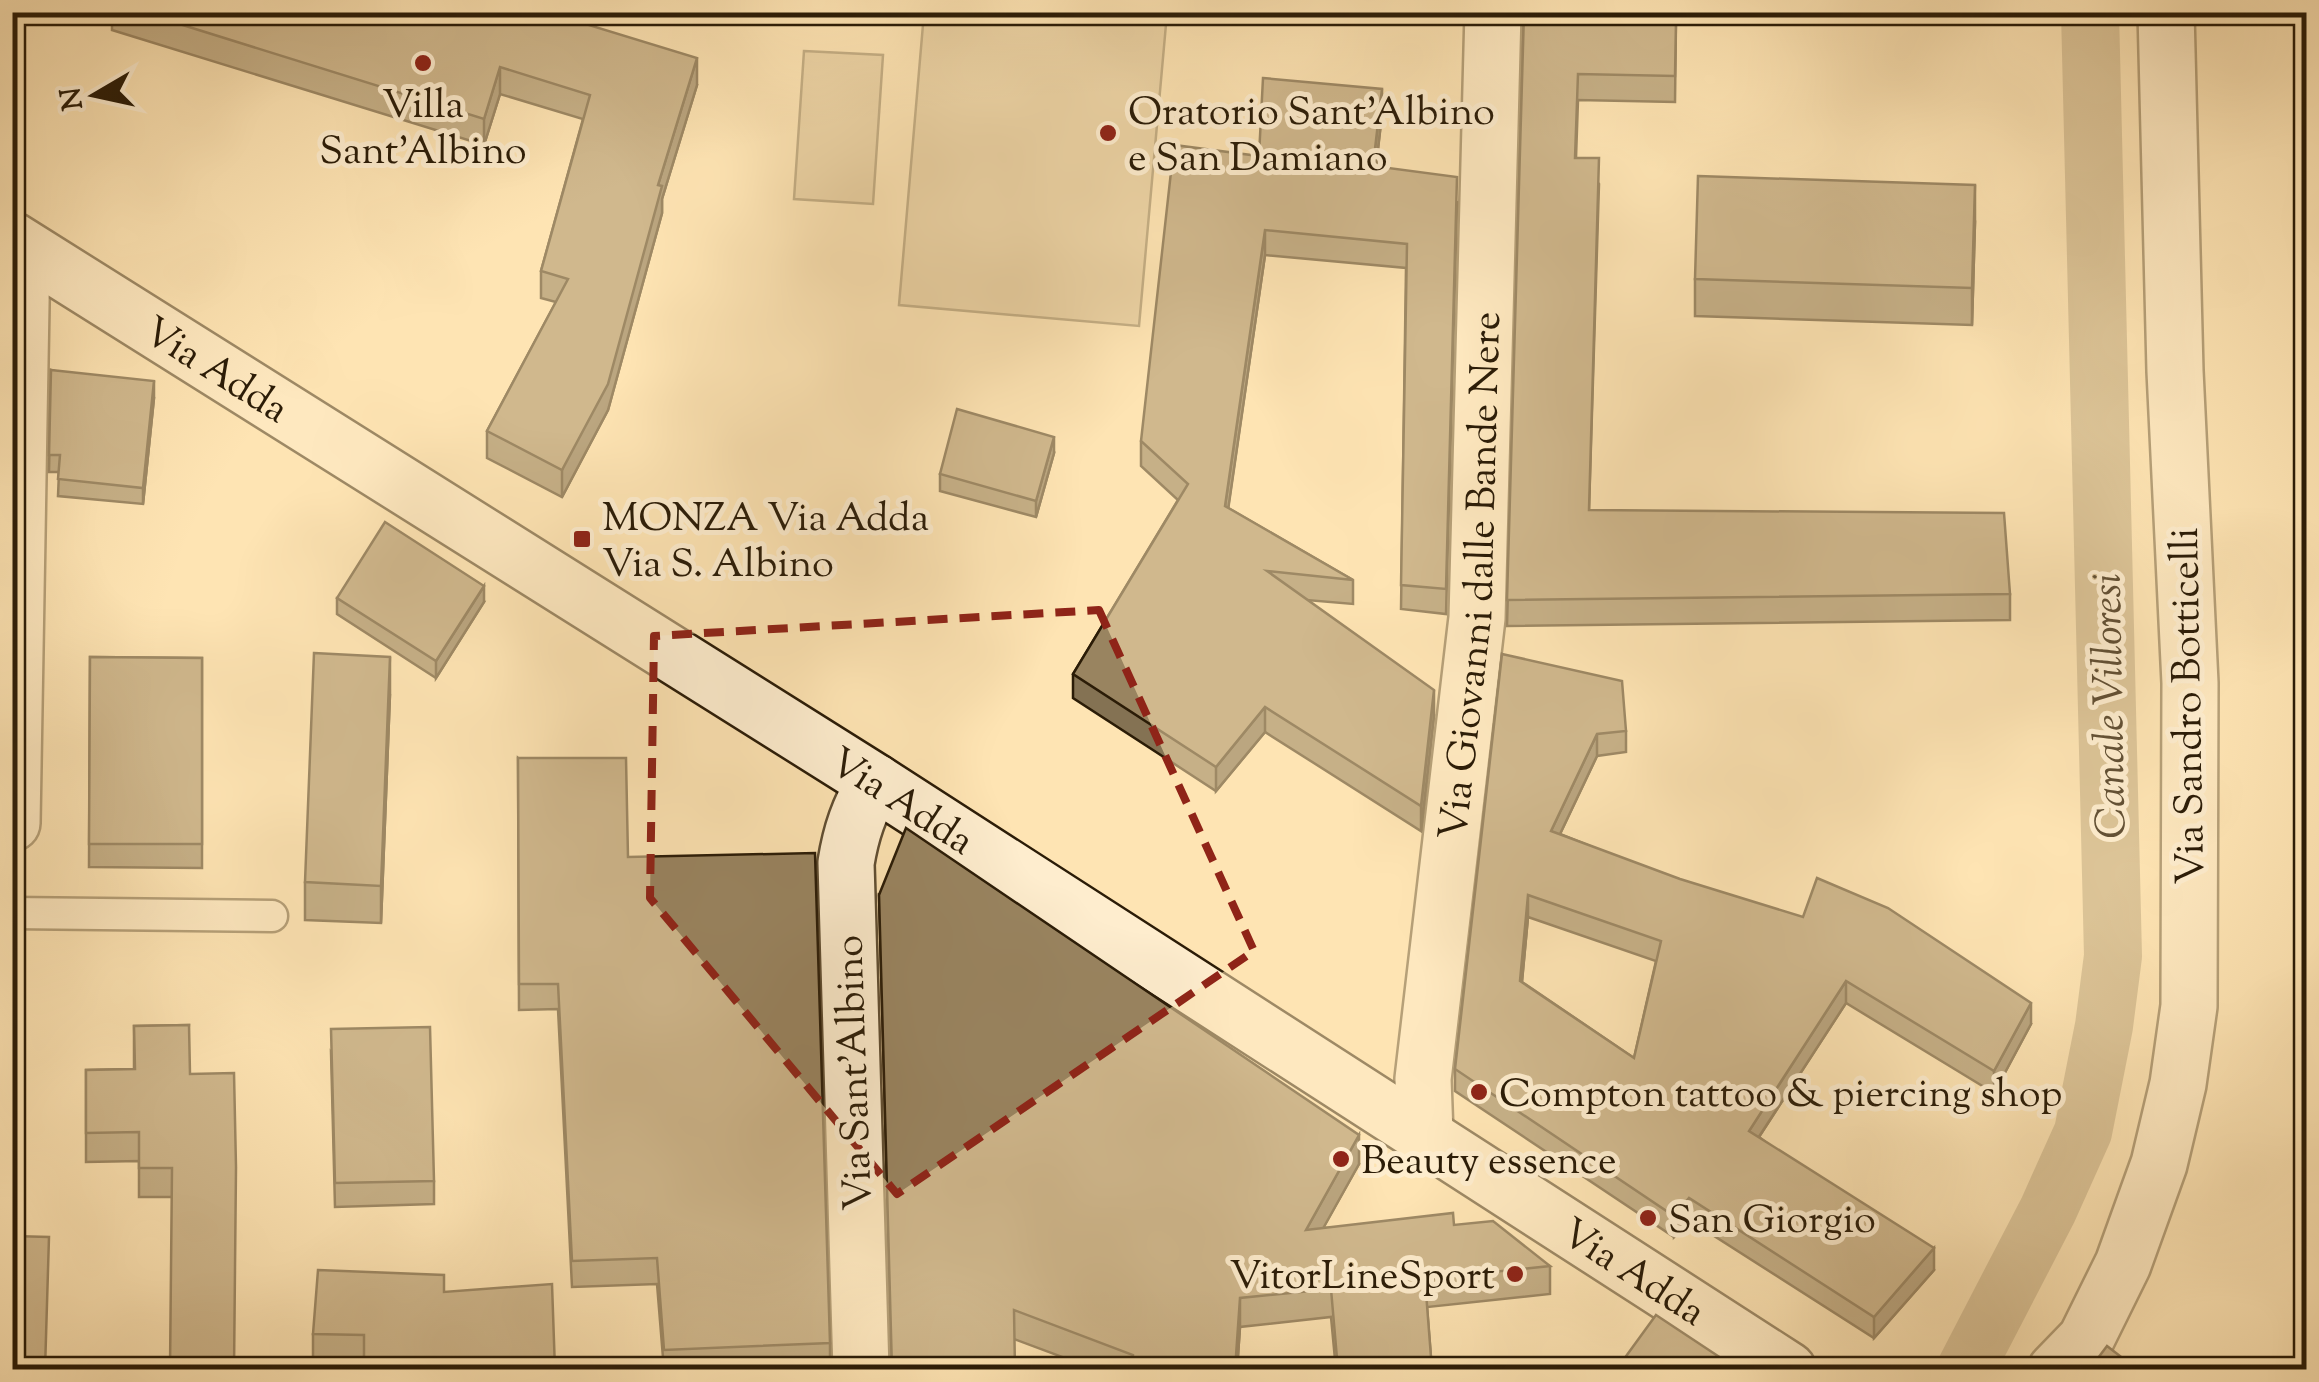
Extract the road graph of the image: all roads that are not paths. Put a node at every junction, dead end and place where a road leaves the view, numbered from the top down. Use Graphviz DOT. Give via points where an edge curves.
graph roads {
  1 [pos="1493,12"];
  2 [pos="2166,12"];
  3 [pos="17,244"];
  4 [pos="875,782"];
  5 [pos="12,823"];
  6 [pos="12,913"];
  7 [pos="272,916"];
  8 [pos="1425,1134"];
  9 [pos="861,1370"];
  10 [pos="1788,1370"];
  11 [pos="2056,1370"];
  1 -- 8 [label="street, Via Giovanni dalle Bande Nere" via="1476,618 1423,1078"];
  2 -- 11 [label="street, Via Sandro Botticelli" via="2190,683 2189,1006 2159,1164 2123,1264 2086,1339"];
  3 -- 4 [label="street, Via Adda"];
  3 -- 5 [label="street"];
  4 -- 8 [label="street, Via Adda"];
  4 -- 9 [label="street, Via Sant'Albino" via="850,832 846,863"];
  6 -- 7 [label="lane"];
  8 -- 10 [label="street, Via Adda"];
}
